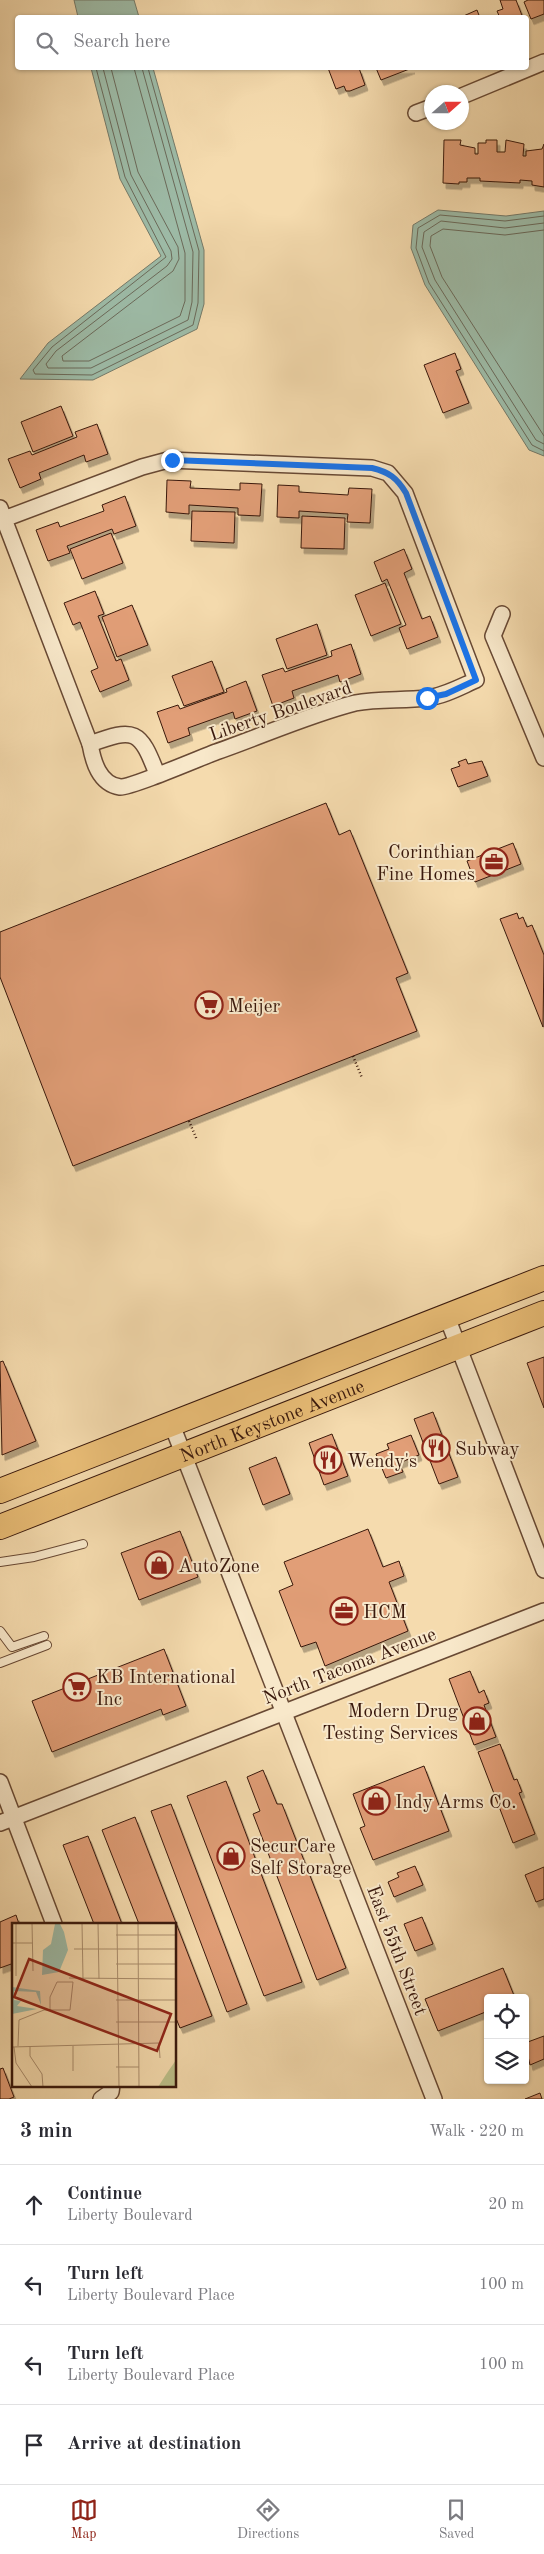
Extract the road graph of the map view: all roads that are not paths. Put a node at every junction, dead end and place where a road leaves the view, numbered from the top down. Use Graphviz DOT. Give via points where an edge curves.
graph roads {
  1 [pos="544,62"];
  2 [pos="529,68"];
  3 [pos="525,70"];
  4 [pos="469,93"];
  5 [pos="424,110"];
  6 [pos="416,113"];
  7 [pos="2,514"];
  8 [pos="502,614"];
  9 [pos="90,744"];
  10 [pos="544,758"];
  11 [pos="157,774"];
  12 [pos="544,1278"];
  13 [pos="544,1313"];
  14 [pos="447,1317"];
  15 [pos="458,1346"];
  16 [pos="172,1425"];
  17 [pos="184,1454"];
  18 [pos="0,1491"];
  19 [pos="0,1527"];
  20 [pos="83,1544"];
  21 [pos="0,1562"];
  22 [pos="544,1570"];
  23 [pos="544,1611"];
  24 [pos="0,1631"];
  25 [pos="44,1636"];
  26 [pos="47,1645"];
  27 [pos="0,1663"];
  28 [pos="284,1712"];
  29 [pos="0,1782"];
  30 [pos="7,1820"];
  31 [pos="54,1923"];
  32 [pos="434,2099"];
  1 -- 2 [label="street"];
  3 -- 4 [label="street"];
  5 -- 6 [label="street"];
  7 -- 9 [label="street, Liberty Boulevard"];
  7 -- 11 [label="street, Liberty Boulevard" via="168,460 372,468 388,473 406,493 476,680 446,694 427,698 383,699 354,704"];
  8 -- 10 [label="street" via="493,636"];
  9 -- 11 [label="street" via="116,734 137,737 147,747"];
  9 -- 11 [label="street, Liberty Boulevard" via="99,773 108,783 126,786"];
  12 -- 14 [label="main road, North Keystone Avenue"];
  13 -- 15 [label="main road, North Keystone Avenue"];
  14 -- 15 [label="street"];
  14 -- 16 [label="main road, North Keystone Avenue"];
  15 -- 17 [label="main road, North Keystone Avenue"];
  15 -- 22 [label="street"];
  16 -- 17 [label="street, East 55th Street"];
  16 -- 18 [label="main road, North Keystone Avenue"];
  17 -- 19 [label="main road, North Keystone Avenue"];
  17 -- 28 [label="street, East 55th Street"];
  20 -- 21 [label="lane"];
  23 -- 28 [label="street, North Tacoma Avenue"];
  24 -- 25 [label="lane" via="12,1647"];
  26 -- 27 [label="lane"];
  28 -- 30 [label="street, North Tacoma Avenue"];
  28 -- 32 [label="street, East 55th Street"];
  29 -- 30 [label="street"];
  30 -- 31 [label="street"];
}
